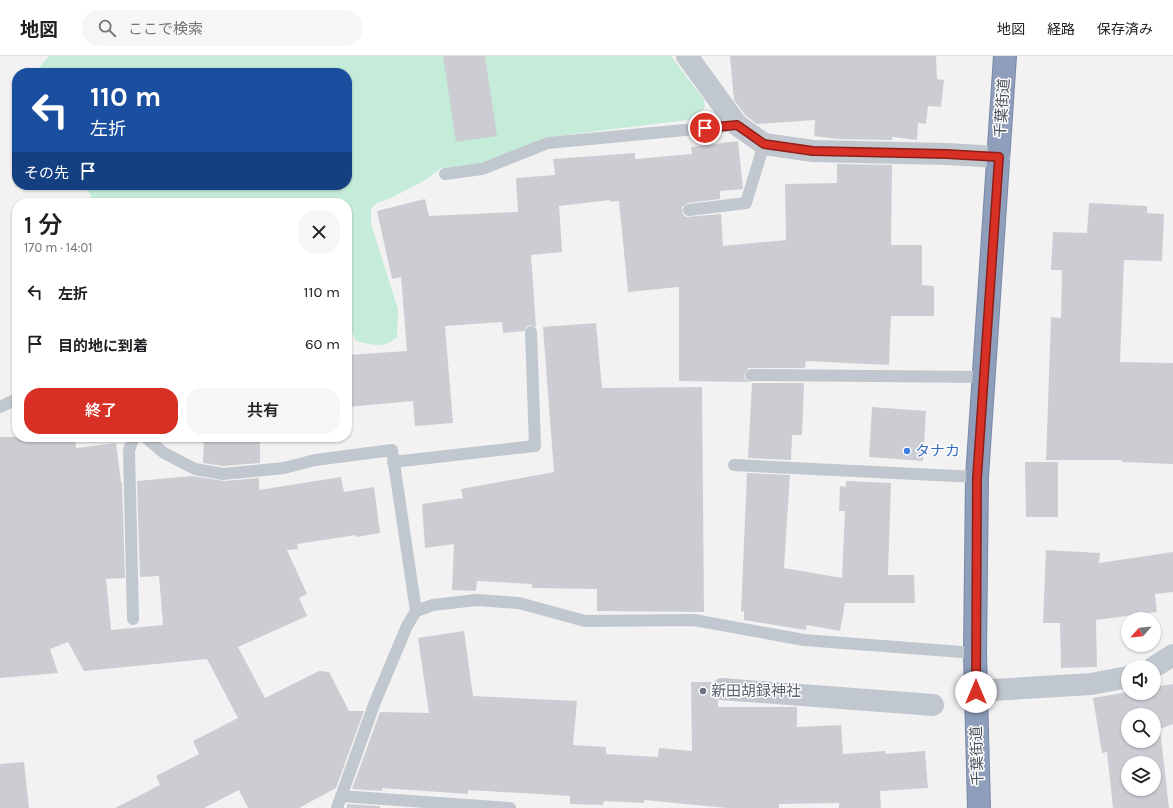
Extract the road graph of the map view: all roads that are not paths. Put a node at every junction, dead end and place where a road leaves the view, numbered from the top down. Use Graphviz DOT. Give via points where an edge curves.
graph roads {
  1 [pos="688,56"];
  2 [pos="1005,56"];
  3 [pos="737,125"];
  4 [pos="764,144"];
  5 [pos="999,157"];
  6 [pos="445,174"];
  7 [pos="689,210"];
  8 [pos="531,332"];
  9 [pos="751,375"];
  10 [pos="984,377"];
  11 [pos="12,401"];
  12 [pos="0,407"];
  13 [pos="132,442"];
  14 [pos="151,442"];
  15 [pos="393,462"];
  16 [pos="734,464"];
  17 [pos="977,478"];
  18 [pos="416,611"];
  19 [pos="133,619"];
  20 [pos="975,653"];
  21 [pos="1173,655"];
  22 [pos="1161,663"];
  23 [pos="1121,678"];
  24 [pos="722,690"];
  25 [pos="976,692"];
  26 [pos="933,705"];
  27 [pos="341,796"];
  28 [pos="337,808"];
  29 [pos="510,808"];
  30 [pos="979,808"];
  1 -- 3 [label="street"];
  2 -- 5 [label="highway, 千葉街道"];
  3 -- 4 [label="street"];
  3 -- 6 [label="lane" via="548,143 482,169"];
  4 -- 5 [label="street" via="813,151"];
  4 -- 7 [label="lane" via="746,203"];
  5 -- 10 [label="highway, 千葉街道"];
  8 -- 15 [label="lane" via="535,446"];
  9 -- 10 [label="lane"];
  10 -- 17 [label="highway, 千葉街道"];
  11 -- 12 [label="lane"];
  13 -- 19 [label="lane" via="129,450"];
  14 -- 15 [label="lane" via="195,469 223,474 284,468 315,460 392,450"];
  15 -- 18 [label="lane"];
  16 -- 17 [label="lane"];
  17 -- 20 [label="highway, 千葉街道"];
  18 -- 20 [label="lane" via="433,605 476,600 519,603 586,621 694,620 804,640"];
  18 -- 27 [label="lane" via="407,626 375,702"];
  20 -- 25 [label="highway, 千葉街道"];
  21 -- 22 [label="street"];
  23 -- 25 [label="street" via="1091,684"];
  24 -- 26 [label="street"];
  25 -- 30 [label="highway, 千葉街道"];
  27 -- 28 [label="lane"];
  27 -- 29 [label="lane"];
}
